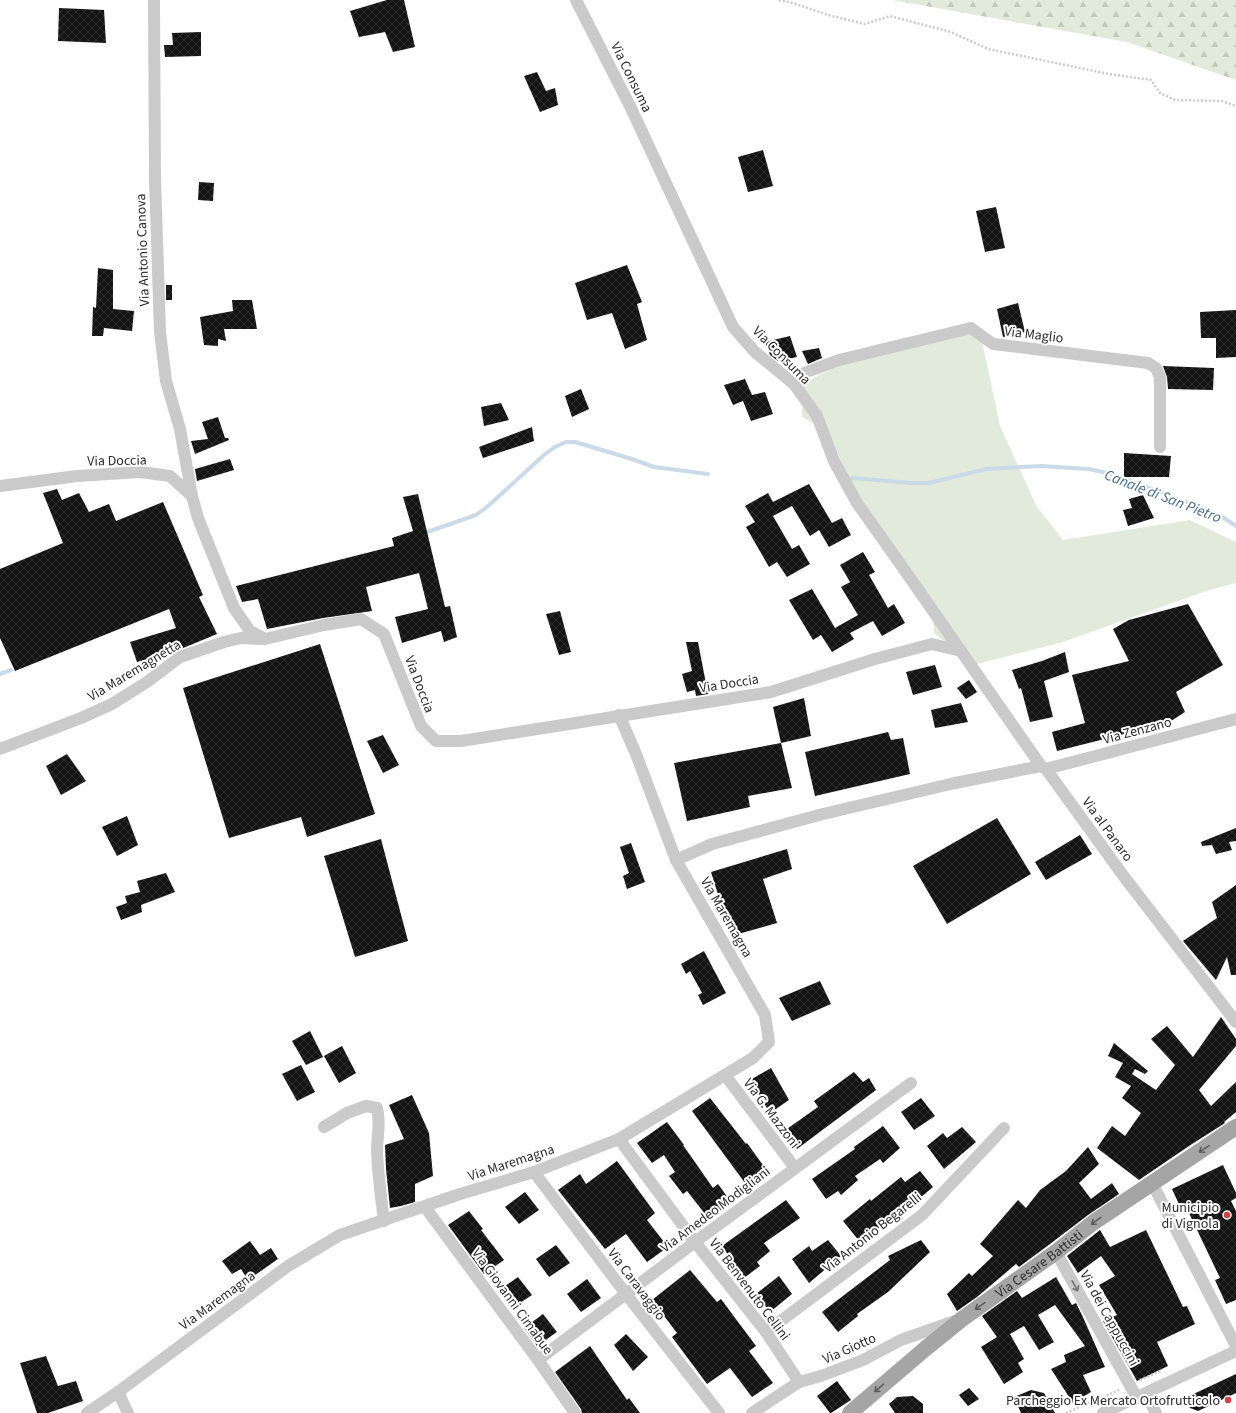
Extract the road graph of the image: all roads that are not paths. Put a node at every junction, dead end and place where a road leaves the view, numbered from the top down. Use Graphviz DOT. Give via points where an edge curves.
graph roads {
  1 [pos="154,0"];
  2 [pos="576,0"];
  3 [pos="794,384"];
  4 [pos="1160,446"];
  5 [pos="0,486"];
  6 [pos="192,496"];
  7 [pos="265,639"];
  8 [pos="961,651"];
  9 [pos="619,715"];
  10 [pos="1236,719"];
  11 [pos="0,750"];
  12 [pos="1044,768"];
  13 [pos="676,860"];
  14 [pos="1236,1022"];
  15 [pos="725,1075"];
  16 [pos="911,1083"];
  17 [pos="324,1127"];
  18 [pos="1236,1127"];
  19 [pos="1004,1128"];
  20 [pos="619,1139"];
  21 [pos="795,1168"];
  22 [pos="534,1172"];
  23 [pos="1152,1183"];
  24 [pos="425,1207"];
  25 [pos="384,1221"];
  26 [pos="695,1242"];
  27 [pos="1056,1252"];
  28 [pos="626,1294"];
  29 [pos="962,1319"];
  30 [pos="766,1332"];
  31 [pos="1236,1346"];
  32 [pos="1236,1350"];
  33 [pos="538,1360"];
  34 [pos="799,1382"];
  35 [pos="118,1392"];
  36 [pos="1142,1396"];
  37 [pos="87,1413"];
  38 [pos="128,1413"];
  39 [pos="575,1413"];
  40 [pos="719,1413"];
  41 [pos="752,1413"];
  42 [pos="850,1413"];
  43 [pos="1104,1413"];
  44 [pos="1156,1413"];
  1 -- 6 [label="street, Via Antonio Canova" via="155,179 160,332 166,381 180,429"];
  2 -- 3 [label="street, Via Consuma" via="630,106 732,326 755,352"];
  3 -- 4 [label="street, Via Maglio" via="804,373 839,360 971,328 993,344 1148,363 1156,368 1160,377"];
  3 -- 8 [label="street, Via Consuma" via="817,416 834,461 857,503"];
  5 -- 6 [label="street, Via Doccia" via="77,476 140,472 170,476"];
  6 -- 7 [label="street" via="198,518 234,608 250,631"];
  7 -- 9 [label="street, Via Doccia" via="361,619 384,634 421,726 436,741 461,741"];
  7 -- 11 [label="street, Via Maremagnetta" via="241,638 180,657 112,704"];
  8 -- 9 [label="street, Via Doccia" via="932,644 875,658 771,692"];
  8 -- 12 [label="street, Via al Panaro"];
  9 -- 13 [label="street, Via Maremagna"];
  10 -- 12 [label="street, Via Zenzano"];
  12 -- 13 [label="street" via="955,784 823,814 712,844"];
  12 -- 14 [label="street, Via al Panaro"];
  13 -- 15 [label="street, Via Maremagna" via="765,1016 770,1042 753,1058"];
  15 -- 20 [label="street, Via Maremagna"];
  15 -- 21 [label="street, Via G. Mazzoni"];
  16 -- 21 [label="street, Via Amedeo Modigliani"];
  17 -- 25 [label="street" via="347,1113 366,1106 377,1108 380,1118 377,1152"];
  18 -- 23 [label="main road, Via Cesare Battisti, one-way"];
  19 -- 30 [label="street, Via Antonio Begarelli" via="922,1215"];
  20 -- 22 [label="street, Via Maremagna"];
  20 -- 26 [label="street, Via Benvenuto Cellini"];
  21 -- 26 [label="street, Via Amedeo Modigliani"];
  22 -- 24 [label="street, Via Maremagna"];
  22 -- 28 [label="street, Via Caravaggio"];
  23 -- 27 [label="main road, Via Cesare Battisti, one-way" via="1094,1222"];
  23 -- 31 [label="street"];
  24 -- 25 [label="street, Via Maremagna"];
  24 -- 33 [label="street, Via Giovanni Cimabue"];
  25 -- 35 [label="street, Via Maremagna" via="340,1235 288,1266"];
  26 -- 28 [label="street, Via Amedeo Modigliani"];
  26 -- 30 [label="street, Via Benvenuto Cellini"];
  27 -- 29 [label="main road, Via Cesare Battisti, one-way"];
  27 -- 36 [label="street, Via dei Cappuccini, one-way" via="1130,1385"];
  28 -- 33 [label="street, Via Amedeo Modigliani"];
  28 -- 40 [label="street, Via Caravaggio"];
  29 -- 34 [label="street, Via Giotto" via="901,1340 863,1360"];
  29 -- 42 [label="main road, Via Cesare Battisti, one-way"];
  30 -- 34 [label="street, Via Benvenuto Cellini"];
  32 -- 36 [label="street"];
  33 -- 39 [label="street, Via Giovanni Cimabue"];
  34 -- 41 [label="street, Via Giotto"];
  35 -- 37 [label="street, Via Maremagna"];
  35 -- 38 [label="street"];
  36 -- 43 [label="street"];
  36 -- 44 [label="street, Via dei Cappuccini"];
}
